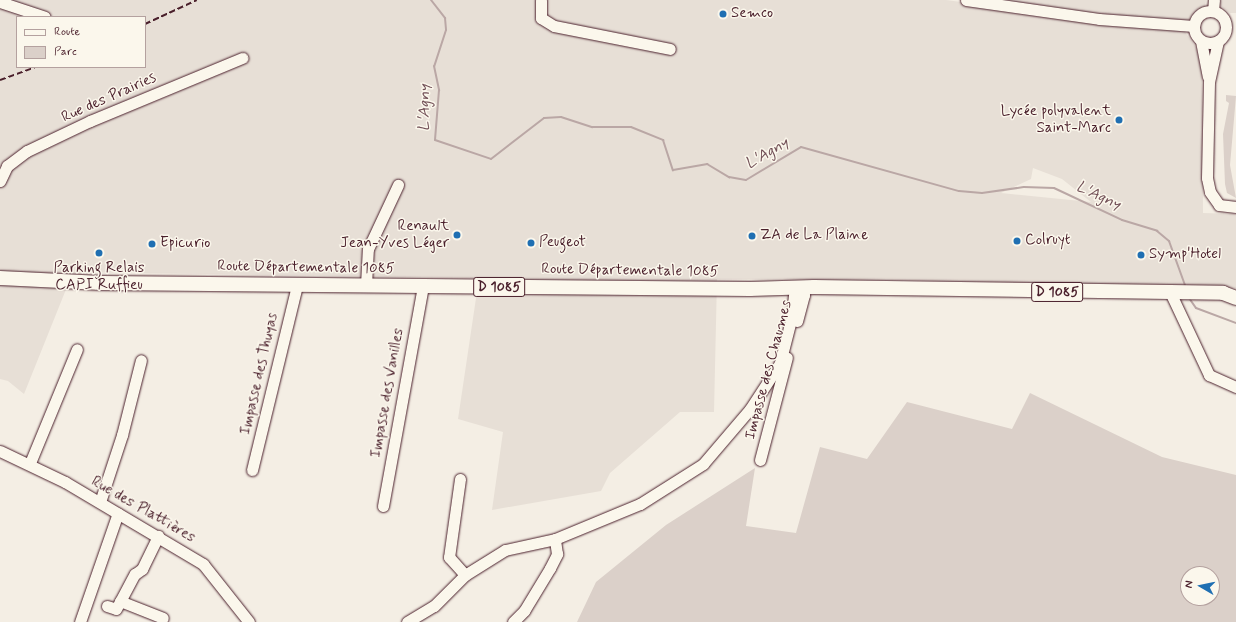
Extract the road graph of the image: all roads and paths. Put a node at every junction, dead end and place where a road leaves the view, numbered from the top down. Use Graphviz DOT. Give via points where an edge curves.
graph roads {
  1 [pos="541,0"];
  2 [pos="966,0"];
  3 [pos="0,2"];
  4 [pos="1213,6"];
  5 [pos="42,16"];
  6 [pos="1231,24"];
  7 [pos="1194,26"];
  8 [pos="1201,41"];
  9 [pos="1218,42"];
  10 [pos="670,49"];
  11 [pos="242,58"];
  12 [pos="1209,82"];
  13 [pos="0,181"];
  14 [pos="398,185"];
  15 [pos="1236,207"];
  16 [pos="0,272"];
  17 [pos="18,277"];
  18 [pos="0,278"];
  19 [pos="297,285"];
  20 [pos="366,285"];
  21 [pos="423,286"];
  22 [pos="799,287"];
  23 [pos="1174,292"];
  24 [pos="1232,295"];
  25 [pos="77,349"];
  26 [pos="141,360"];
  27 [pos="1236,387"];
  28 [pos="0,451"];
  29 [pos="760,460"];
  30 [pos="30,463"];
  31 [pos="252,470"];
  32 [pos="460,479"];
  33 [pos="100,502"];
  34 [pos="383,506"];
  35 [pos="118,513"];
  36 [pos="158,536"];
  37 [pos="556,539"];
  38 [pos="465,575"];
  39 [pos="120,601"];
  40 [pos="107,606"];
  41 [pos="163,618"];
  42 [pos="80,622"];
  43 [pos="250,622"];
  44 [pos="407,622"];
  45 [pos="513,622"];
  1 -- 10 [label="street" via="541,18 554,26"];
  2 -- 7 [label="street" via="1099,19"];
  3 -- 5 [label="street"];
  4 -- 6 [label="street"];
  4 -- 7 [label="street" via="1200,14"];
  6 -- 9 [label="street"];
  7 -- 8 [label="street"];
  8 -- 9 [label="street" via="1206,44"];
  8 -- 12 [label="street"];
  9 -- 12 [label="street"];
  11 -- 13 [label="street, Rue des Prairies" via="90,121 27,151 7,166"];
  12 -- 15 [label="street" via="1206,178 1210,192 1219,205"];
  14 -- 20 [label="street" via="368,249"];
  16 -- 17 [label="main road, D 1085"];
  17 -- 18 [label="main road, D 1085"];
  17 -- 19 [label="main road, Route Départementale 1085 / D 1085" via="102,283"];
  19 -- 20 [label="main road, Route Départementale 1085 / D 1085"];
  19 -- 31 [label="street, Impasse des Thuyas"];
  20 -- 21 [label="main road, Route Départementale 1085 / D 1085"];
  21 -- 22 [label="main road, Route Départementale 1085 / D 1085"];
  21 -- 34 [label="street, Impasse des Vanilles"];
  22 -- 23 [label="main road, Route Départementale 1085 / D 1085"];
  22 -- 29 [label="street, Impasse des Chaumes" via="804,295"];
  22 -- 37 [label="street" via="780,363 750,410 703,464 640,504"];
  23 -- 24 [label="main road, D 1085"];
  23 -- 27 [label="street" via="1209,375"];
  25 -- 30 [label="street"];
  26 -- 33 [label="street" via="122,435"];
  28 -- 30 [label="street, Rue des Plattières"];
  30 -- 33 [label="street, Rue des Plattières"];
  32 -- 38 [label="street" via="449,557"];
  33 -- 35 [label="street, Rue des Plattières"];
  35 -- 36 [label="street, Rue des Plattières"];
  35 -- 42 [label="street"];
  36 -- 39 [label="street" via="142,569 135,574"];
  36 -- 43 [label="street, Rue des Plattières" via="203,564"];
  37 -- 38 [label="street" via="505,550"];
  37 -- 45 [label="street" via="557,554 550,568 524,611"];
  38 -- 44 [label="street" via="434,606"];
  39 -- 40 [label="street" via="116,609"];
  39 -- 41 [label="street"];
}
